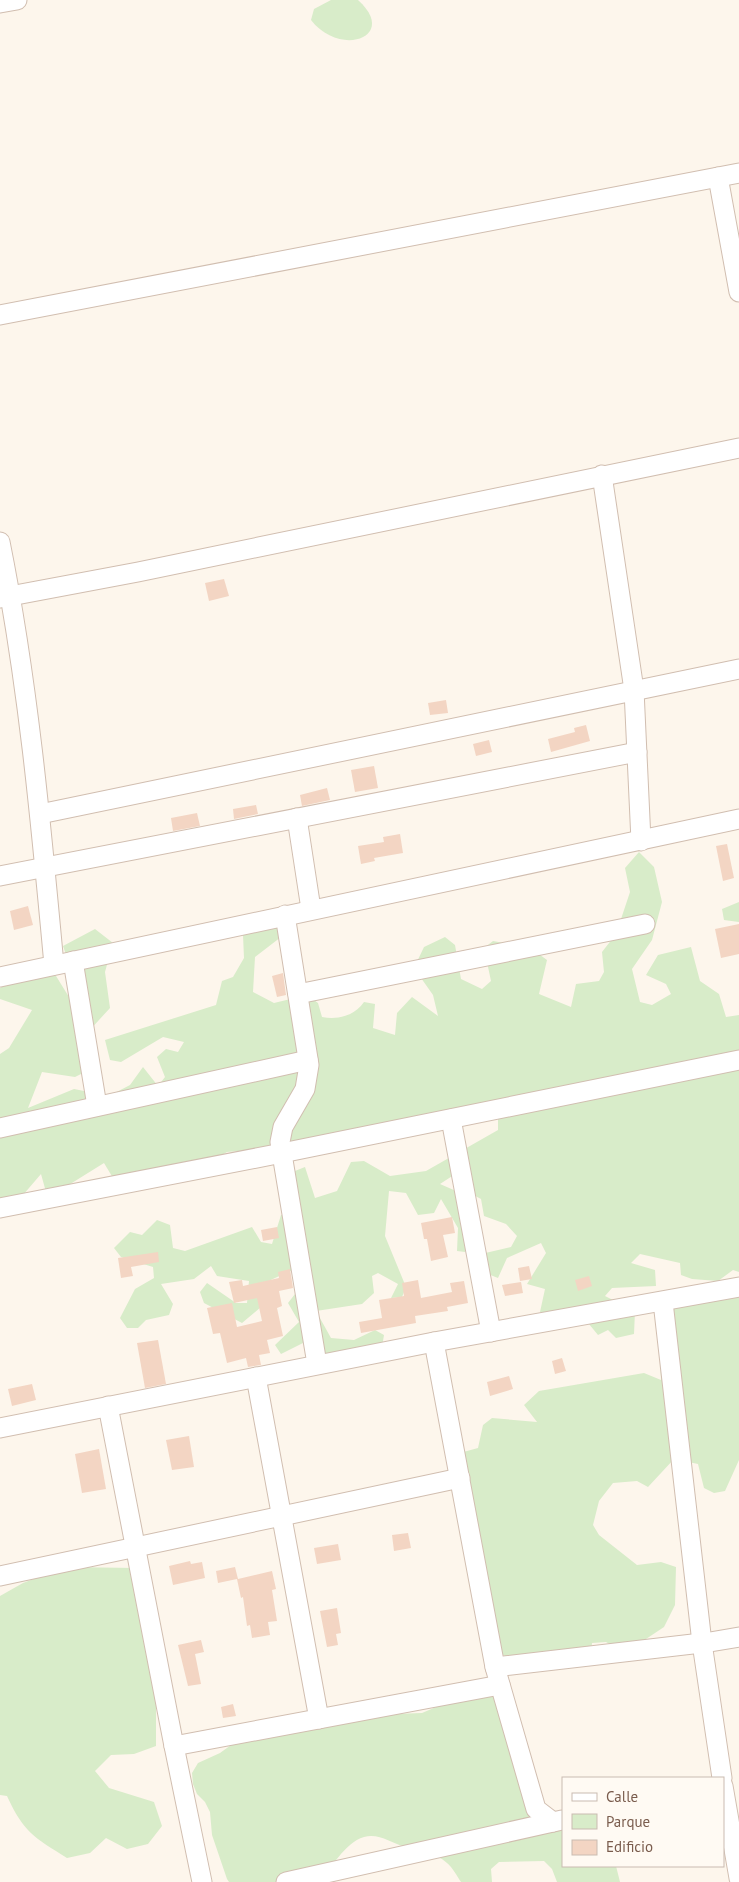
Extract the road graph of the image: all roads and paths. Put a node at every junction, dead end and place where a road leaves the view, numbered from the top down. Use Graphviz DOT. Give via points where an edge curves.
graph roads {
  1 [pos="16,0"];
  2 [pos="0,3"];
  3 [pos="739,173"];
  4 [pos="718,177"];
  5 [pos="739,292"];
  6 [pos="0,315"];
  7 [pos="739,448"];
  8 [pos="602,475"];
  9 [pos="0,542"];
  10 [pos="5,597"];
  11 [pos="739,668"];
  12 [pos="634,690"];
  13 [pos="637,752"];
  14 [pos="40,814"];
  15 [pos="297,818"];
  16 [pos="739,819"];
  17 [pos="641,841"];
  18 [pos="45,867"];
  19 [pos="0,876"];
  20 [pos="312,910"];
  21 [pos="286,915"];
  22 [pos="645,924"];
  23 [pos="73,961"];
  24 [pos="54,965"];
  25 [pos="0,976"];
  26 [pos="298,994"];
  27 [pos="308,1060"];
  28 [pos="739,1060"];
  29 [pos="97,1106"];
  30 [pos="451,1119"];
  31 [pos="0,1128"];
  32 [pos="282,1153"];
  33 [pos="0,1208"];
  34 [pos="739,1287"];
  35 [pos="663,1302"];
  36 [pos="491,1332"];
  37 [pos="434,1342"];
  38 [pos="318,1364"];
  39 [pos="256,1377"];
  40 [pos="108,1406"];
  41 [pos="0,1428"];
  42 [pos="460,1478"];
  43 [pos="282,1516"];
  44 [pos="136,1547"];
  45 [pos="0,1576"];
  46 [pos="739,1637"];
  47 [pos="702,1643"];
  48 [pos="498,1676"];
  49 [pos="320,1719"];
  50 [pos="174,1746"];
  51 [pos="722,1777"];
  52 [pos="739,1784"];
  53 [pos="724,1787"];
  54 [pos="724,1793"];
  55 [pos="558,1821"];
  56 [pos="739,1878"];
  57 [pos="202,1882"];
  58 [pos="286,1882"];
  1 -- 2 [label="street"];
  3 -- 4 [label="street"];
  4 -- 5 [label="street"];
  4 -- 6 [label="street"];
  7 -- 8 [label="street"];
  8 -- 10 [label="street"];
  8 -- 12 [label="street"];
  9 -- 10 [label="street"];
  10 -- 14 [label="street"];
  11 -- 12 [label="street"];
  12 -- 13 [label="street"];
  12 -- 14 [label="street"];
  13 -- 15 [label="street"];
  13 -- 17 [label="street"];
  14 -- 18 [label="street"];
  15 -- 18 [label="street"];
  15 -- 20 [label="street"];
  16 -- 17 [label="street"];
  17 -- 20 [label="street"];
  18 -- 19 [label="street"];
  18 -- 24 [label="street"];
  20 -- 21 [label="street"];
  21 -- 23 [label="street"];
  21 -- 26 [label="street"];
  22 -- 26 [label="street"];
  23 -- 24 [label="street"];
  23 -- 29 [label="street"];
  24 -- 25 [label="street"];
  26 -- 27 [label="street"];
  27 -- 29 [label="street"];
  27 -- 32 [label="street" via="305,1089 284,1127 280,1142"];
  28 -- 30 [label="street"];
  29 -- 31 [label="street"];
  30 -- 32 [label="street"];
  30 -- 36 [label="street"];
  32 -- 33 [label="street"];
  32 -- 38 [label="street"];
  34 -- 35 [label="street"];
  35 -- 36 [label="street"];
  35 -- 47 [label="street"];
  36 -- 37 [label="street"];
  37 -- 38 [label="street"];
  37 -- 42 [label="street"];
  38 -- 39 [label="street"];
  39 -- 40 [label="street"];
  39 -- 43 [label="street"];
  40 -- 41 [label="street"];
  40 -- 44 [label="street"];
  42 -- 43 [label="street"];
  42 -- 48 [label="street"];
  43 -- 44 [label="street"];
  43 -- 49 [label="street"];
  44 -- 45 [label="street"];
  44 -- 50 [label="street"];
  46 -- 47 [label="street"];
  47 -- 48 [label="street"];
  47 -- 51 [label="street"];
  48 -- 49 [label="street"];
  48 -- 55 [label="street" via="536,1809"];
  49 -- 50 [label="street"];
  50 -- 57 [label="street"];
  52 -- 53 [label="street"];
  54 -- 56 [label="street"];
  55 -- 58 [label="street"];
}
